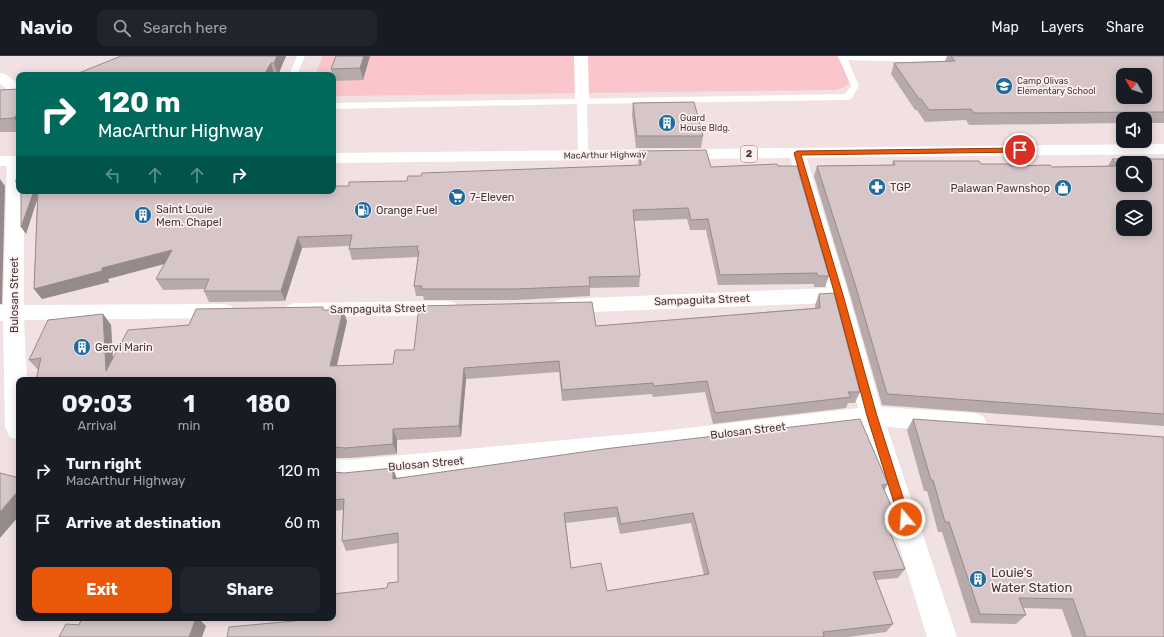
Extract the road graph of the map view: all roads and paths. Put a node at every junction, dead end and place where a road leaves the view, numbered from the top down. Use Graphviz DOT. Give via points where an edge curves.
graph roads {
  1 [pos="301,56"];
  2 [pos="581,56"];
  3 [pos="843,56"];
  4 [pos="973,58"];
  5 [pos="293,72"];
  6 [pos="0,77"];
  7 [pos="16,89"];
  8 [pos="582,102"];
  9 [pos="336,106"];
  10 [pos="1164,148"];
  11 [pos="797,153"];
  12 [pos="583,156"];
  13 [pos="336,158"];
  14 [pos="12,161"];
  15 [pos="839,295"];
  16 [pos="547,306"];
  17 [pos="468,308"];
  18 [pos="245,310"];
  19 [pos="276,310"];
  20 [pos="7,313"];
  21 [pos="16,406"];
  22 [pos="872,416"];
  23 [pos="998,425"];
  24 [pos="336,470"];
  25 [pos="942,637"];
  1 -- 5 [label="lane"];
  2 -- 8 [label="street"];
  3 -- 4 [label="lane"];
  3 -- 8 [label="lane" via="854,86 848,97"];
  6 -- 7 [label="main road"];
  8 -- 9 [label="lane"];
  8 -- 12 [label="lane"];
  10 -- 11 [label="main road, MacArthur Highway / 2"];
  11 -- 12 [label="main road, MacArthur Highway / 2"];
  11 -- 15 [label="main road"];
  12 -- 13 [label="main road, MacArthur Highway / 2"];
  14 -- 20 [label="main road, Bulosan Street"];
  15 -- 16 [label="main road, Sampaguita Street"];
  15 -- 22 [label="main road"];
  17 -- 19 [label="main road, Sampaguita Street"];
  18 -- 20 [label="main road"];
  20 -- 21 [label="main road, Bulosan Street"];
  22 -- 23 [label="main road, Bulosan Street"];
  22 -- 24 [label="main road, Bulosan Street" via="654,442 350,471"];
  22 -- 25 [label="main road"];
}
